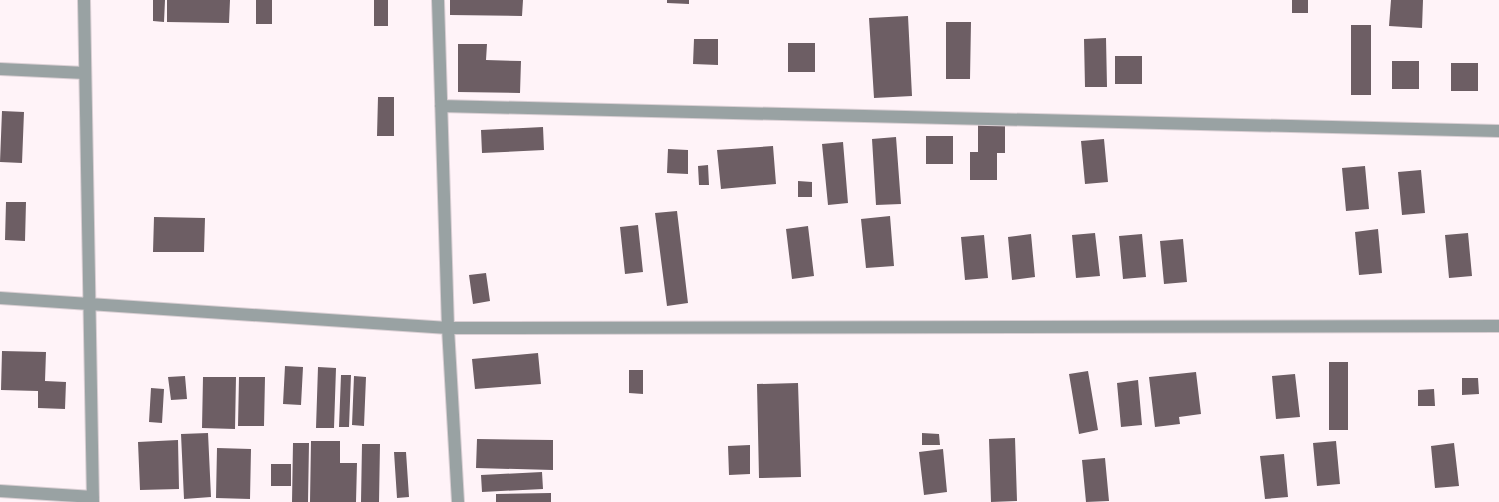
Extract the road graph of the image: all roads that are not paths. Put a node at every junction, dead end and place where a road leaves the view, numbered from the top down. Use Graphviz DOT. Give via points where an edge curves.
graph roads {
  1 [pos="84,0"];
  2 [pos="438,0"];
  3 [pos="0,69"];
  4 [pos="86,73"];
  5 [pos="441,106"];
  6 [pos="1499,131"];
  7 [pos="0,298"];
  8 [pos="90,303"];
  9 [pos="1499,326"];
  10 [pos="448,328"];
  11 [pos="0,491"];
  12 [pos="93,499"];
  13 [pos="458,502"];
  1 -- 4 [label="street"];
  2 -- 5 [label="street"];
  3 -- 4 [label="street"];
  4 -- 8 [label="street"];
  5 -- 6 [label="street"];
  5 -- 10 [label="street"];
  7 -- 8 [label="street"];
  8 -- 10 [label="street"];
  8 -- 12 [label="street"];
  9 -- 10 [label="street"];
  10 -- 13 [label="street"];
  11 -- 12 [label="street"];
}
